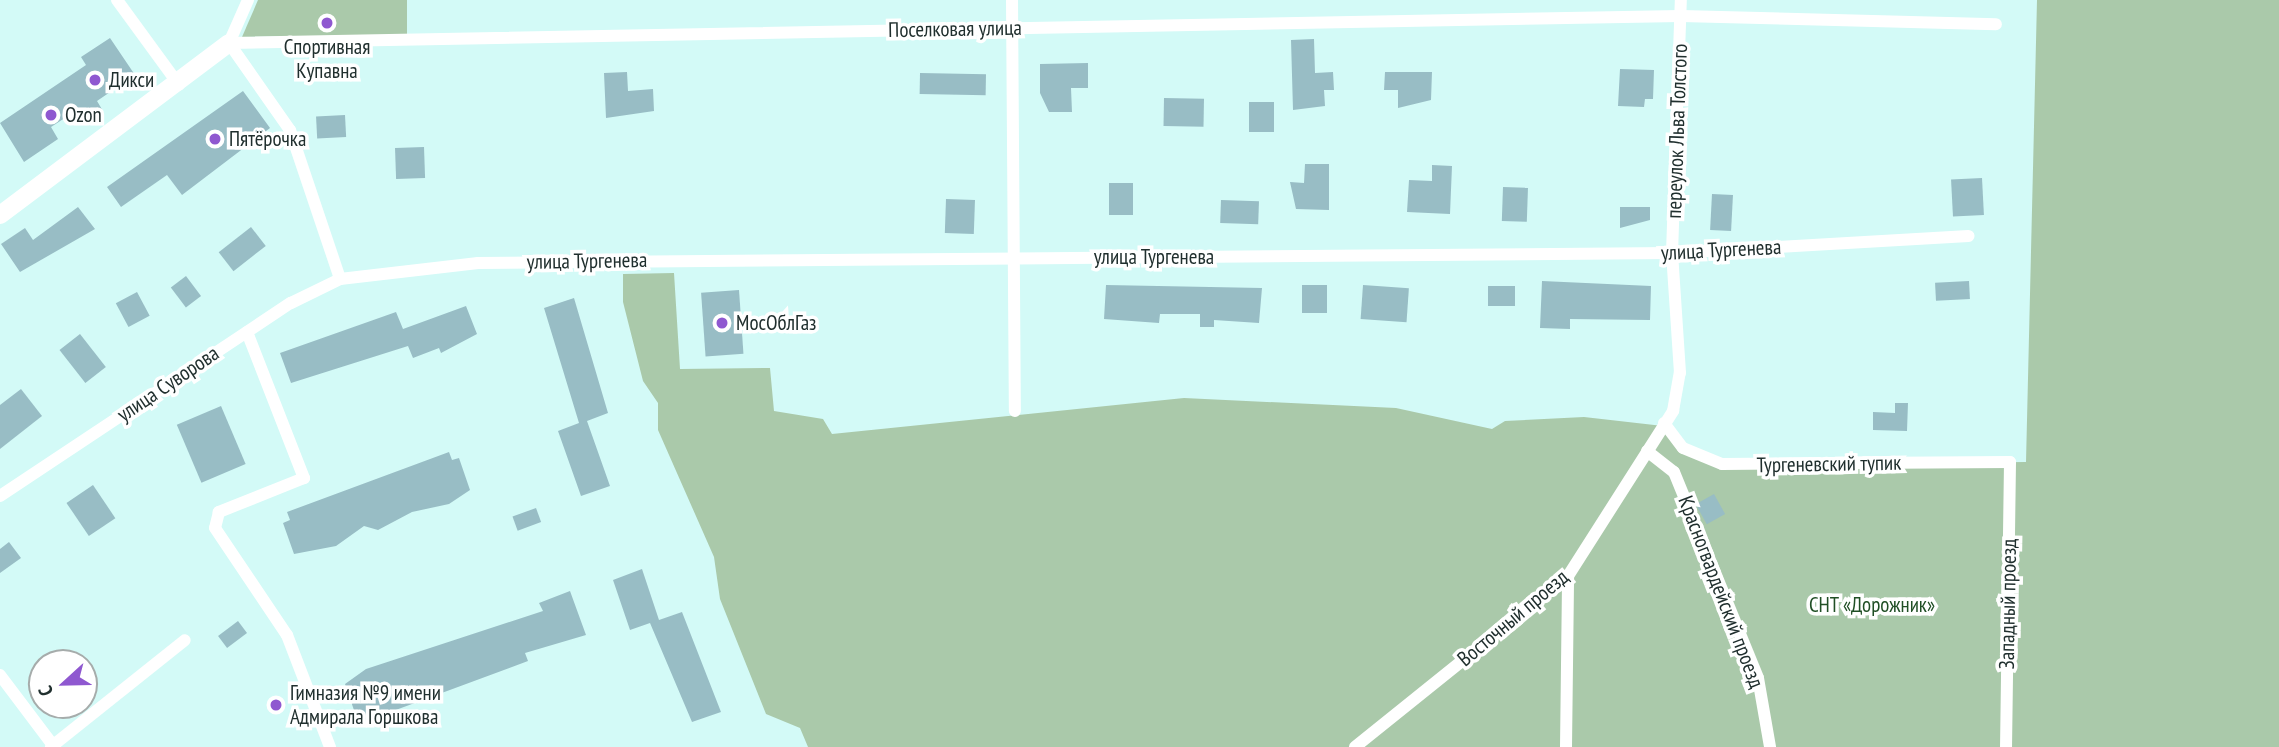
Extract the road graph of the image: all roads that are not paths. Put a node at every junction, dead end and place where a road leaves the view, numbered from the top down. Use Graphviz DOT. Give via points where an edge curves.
graph roads {
  1 [pos="117,0"];
  2 [pos="248,0"];
  3 [pos="1013,0"];
  4 [pos="1681,0"];
  5 [pos="1681,16"];
  6 [pos="1996,24"];
  7 [pos="1013,28"];
  8 [pos="229,43"];
  9 [pos="179,85"];
  10 [pos="0,215"];
  11 [pos="1969,236"];
  12 [pos="1672,253"];
  13 [pos="1017,258"];
  14 [pos="340,279"];
  15 [pos="247,332"];
  16 [pos="1015,411"];
  17 [pos="1663,425"];
  18 [pos="1647,451"];
  19 [pos="2010,462"];
  20 [pos="0,496"];
  21 [pos="1568,576"];
  22 [pos="185,640"];
  23 [pos="0,675"];
  24 [pos="52,746"];
  25 [pos="330,747"];
  26 [pos="1355,747"];
  27 [pos="1566,747"];
  28 [pos="1770,747"];
  29 [pos="2006,747"];
  1 -- 9 [label="street"];
  2 -- 8 [label="street"];
  3 -- 7 [label="street"];
  4 -- 5 [label="street, переулок Льва Толстого"];
  5 -- 6 [label="street, Поселковая улица"];
  5 -- 7 [label="street, Поселковая улица"];
  5 -- 12 [label="street, переулок Льва Толстого"];
  7 -- 8 [label="street, Поселковая улица"];
  7 -- 13 [label="street"];
  8 -- 9 [label="street"];
  8 -- 14 [label="street" via="290,130"];
  9 -- 10 [label="street"];
  11 -- 12 [label="street, улица Тургенева"];
  12 -- 13 [label="street, улица Тургенева"];
  12 -- 17 [label="street, переулок Льва Толстого" via="1679,394"];
  13 -- 14 [label="street, улица Тургенева" via="478,263"];
  13 -- 16 [label="street"];
  14 -- 15 [label="street, улица Суворова"];
  15 -- 20 [label="street, улица Суворова"];
  15 -- 25 [label="street" via="304,478 219,512 215,528 287,635"];
  17 -- 18 [label="street, Восточный проезд"];
  17 -- 19 [label="street, Тургеневский тупик" via="1684,448 1722,464"];
  18 -- 21 [label="street, Восточный проезд"];
  18 -- 28 [label="street, Красногвардейский проезд" via="1674,472 1758,678"];
  19 -- 29 [label="street, Западный проезд"];
  21 -- 26 [label="street, Восточный проезд"];
  21 -- 27 [label="street"];
  22 -- 24 [label="street"];
  23 -- 24 [label="street"];
}
